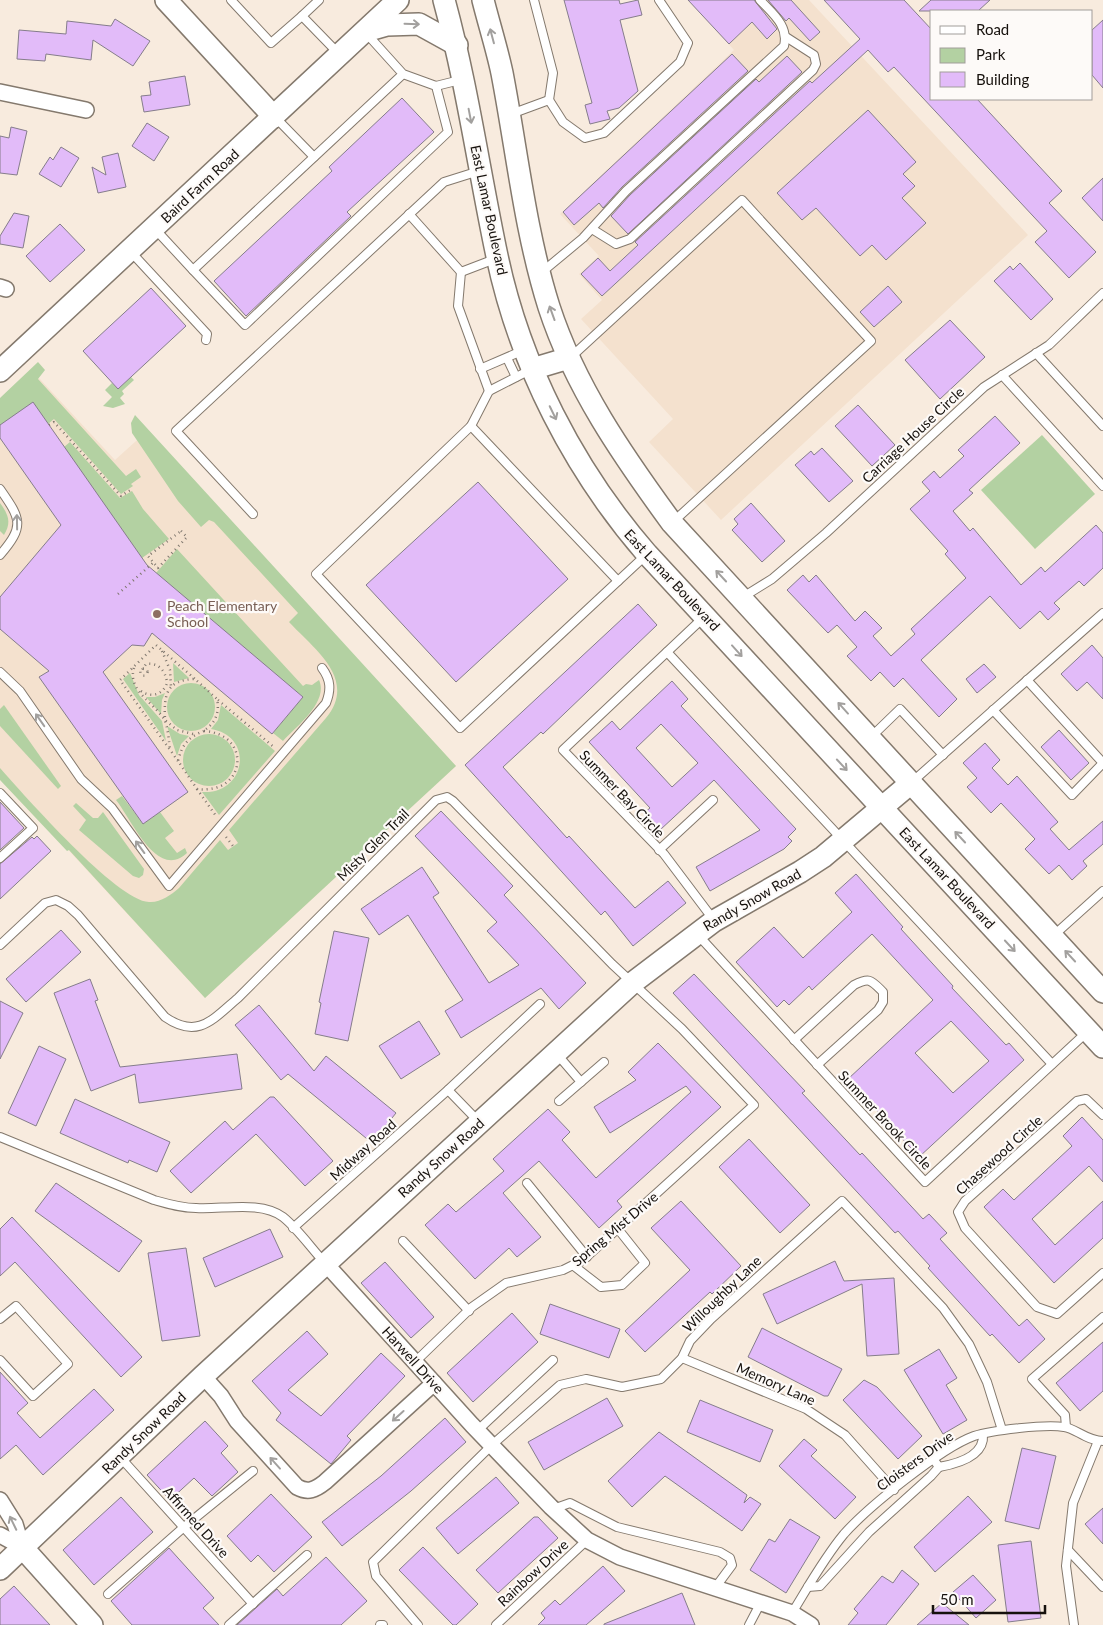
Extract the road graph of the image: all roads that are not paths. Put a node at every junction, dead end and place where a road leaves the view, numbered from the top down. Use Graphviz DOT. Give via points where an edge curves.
graph roads {
  1 [pos="166,0"];
  2 [pos="231,0"];
  3 [pos="319,0"];
  4 [pos="398,0"];
  5 [pos="444,0"];
  6 [pos="483,0"];
  7 [pos="534,0"];
  8 [pos="659,0"];
  9 [pos="760,0"];
  10 [pos="302,16"];
  11 [pos="364,32"];
  12 [pos="786,37"];
  13 [pos="457,45"];
  14 [pos="339,55"];
  15 [pos="403,74"];
  16 [pos="463,80"];
  17 [pos="436,86"];
  18 [pos="0,92"];
  19 [pos="549,100"];
  20 [pos="86,110"];
  21 [pos="509,114"];
  22 [pos="274,116"];
  23 [pos="314,157"];
  24 [pos="481,171"];
  25 [pos="409,214"];
  26 [pos="155,229"];
  27 [pos="592,229"];
  28 [pos="130,251"];
  29 [pos="497,258"];
  30 [pos="193,270"];
  31 [pos="461,272"];
  32 [pos="541,273"];
  33 [pos="1103,293"];
  34 [pos="206,340"];
  35 [pos="1036,353"];
  36 [pos="569,358"];
  37 [pos="520,363"];
  38 [pos="480,370"];
  39 [pos="0,371"];
  40 [pos="1002,376"];
  41 [pos="489,391"];
  42 [pos="472,426"];
  43 [pos="1103,426"];
  44 [pos="1103,486"];
  45 [pos="0,489"];
  46 [pos="253,514"];
  47 [pos="672,523"];
  48 [pos="647,554"];
  49 [pos="0,555"];
  50 [pos="618,581"];
  51 [pos="741,598"];
  52 [pos="1103,613"];
  53 [pos="705,616"];
  54 [pos="667,652"];
  55 [pos="322,668"];
  56 [pos="0,672"];
  57 [pos="1027,680"];
  58 [pos="993,710"];
  59 [pos="870,738"];
  60 [pos="943,754"];
  61 [pos="1103,763"];
  62 [pos="911,783"];
  63 [pos="0,793"];
  64 [pos="713,800"];
  65 [pos="881,807"];
  66 [pos="844,840"];
  67 [pos="659,850"];
  68 [pos="0,858"];
  69 [pos="1103,891"];
  70 [pos="714,920"];
  71 [pos="696,933"];
  72 [pos="1052,937"];
  73 [pos="0,945"];
  74 [pos="632,984"];
  75 [pos="1103,992"];
  76 [pos="540,1004"];
  77 [pos="1088,1031"];
  78 [pos="794,1040"];
  79 [pos="1103,1047"];
  80 [pos="556,1054"];
  81 [pos="604,1062"];
  82 [pos="1052,1064"];
  83 [pos="817,1065"];
  84 [pos="581,1082"];
  85 [pos="448,1090"];
  86 [pos="559,1101"];
  87 [pos="754,1105"];
  88 [pos="1103,1115"];
  89 [pos="480,1123"];
  90 [pos="0,1137"];
  91 [pos="527,1183"];
  92 [pos="293,1228"];
  93 [pos="618,1229"];
  94 [pos="403,1241"];
  95 [pos="587,1257"];
  96 [pos="326,1264"];
  97 [pos="574,1266"];
  98 [pos="1103,1273"];
  99 [pos="469,1311"];
  100 [pos="1103,1316"];
  101 [pos="0,1319"];
  102 [pos="682,1358"];
  103 [pos="0,1360"];
  104 [pos="553,1360"];
  105 [pos="415,1362"];
  106 [pos="203,1376"];
  107 [pos="434,1383"];
  108 [pos="1066,1427"];
  109 [pos="478,1430"];
  110 [pos="1002,1430"];
  111 [pos="983,1434"];
  112 [pos="1101,1441"];
  113 [pos="492,1444"];
  114 [pos="120,1457"];
  115 [pos="934,1460"];
  116 [pos="939,1467"];
  117 [pos="252,1471"];
  118 [pos="894,1490"];
  119 [pos="0,1500"];
  120 [pos="553,1509"];
  121 [pos="184,1527"];
  122 [pos="0,1535"];
  123 [pos="587,1540"];
  124 [pos="22,1547"];
  125 [pos="1068,1550"];
  126 [pos="308,1555"];
  127 [pos="0,1569"];
  128 [pos="808,1587"];
  129 [pos="1103,1587"];
  130 [pos="715,1588"];
  131 [pos="108,1594"];
  132 [pos="253,1604"];
  133 [pos="760,1604"];
  134 [pos="792,1613"];
  135 [pos="92,1625"];
  136 [pos="229,1625"];
  137 [pos="418,1625"];
  138 [pos="496,1625"];
  139 [pos="749,1625"];
  140 [pos="811,1625"];
  141 [pos="1074,1625"];
  1 -- 22 [label="main road"];
  2 -- 10 [label="lane" via="270,43"];
  3 -- 10 [label="lane"];
  4 -- 11 [label="main road, Baird Farm Road"];
  5 -- 13 [label="main road, East Lamar Boulevard"];
  21 -- 6 [label="main road, one-way" via="502,71"];
  7 -- 19 [label="lane" via="553,73"];
  8 -- 19 [label="lane" via="688,44 680,62 604,133 585,138 563,122"];
  9 -- 12 [label="lane" via="783,25"];
  10 -- 14 [label="lane"];
  11 -- 13 [label="main road, one-way" via="387,25 419,24"];
  11 -- 14 [label="main road, Baird Farm Road"];
  11 -- 15 [label="lane"];
  12 -- 27 [label="lane" via="784,46 626,192"];
  12 -- 27 [label="lane" via="814,55 816,64 813,70 630,239 616,244"];
  13 -- 16 [label="main road, East Lamar Boulevard"];
  14 -- 22 [label="main road, Baird Farm Road"];
  15 -- 17 [label="lane"];
  15 -- 23 [label="lane"];
  16 -- 17 [label="lane"];
  16 -- 24 [label="main road, East Lamar Boulevard, one-way"];
  17 -- 30 [label="lane" via="448,132 245,325"];
  18 -- 20 [label="street"];
  19 -- 21 [label="lane"];
  21 -- 32 [label="main road" via="527,218"];
  22 -- 23 [label="lane"];
  22 -- 26 [label="main road, Baird Farm Road"];
  23 -- 30 [label="lane"];
  24 -- 25 [label="lane" via="444,182"];
  24 -- 29 [label="main road, East Lamar Boulevard"];
  25 -- 31 [label="lane"];
  25 -- 46 [label="lane" via="176,431"];
  26 -- 28 [label="main road, Baird Farm Road"];
  26 -- 30 [label="lane"];
  27 -- 32 [label="lane"];
  28 -- 34 [label="lane" via="207,334"];
  28 -- 39 [label="main road, Baird Farm Road"];
  29 -- 31 [label="lane"];
  29 -- 37 [label="main road, East Lamar Boulevard"];
  31 -- 38 [label="lane" via="458,306"];
  36 -- 32 [label="main road, one-way" via="549,307"];
  33 -- 35 [label="lane, Carriage House Circle" via="1049,345"];
  35 -- 40 [label="lane, Carriage House Circle"];
  35 -- 43 [label="lane"];
  36 -- 37 [label="main road"];
  36 -- 47 [label="main road" via="624,457"];
  36 -- 47 [label="lane" via="742,200 871,341"];
  37 -- 38 [label="lane"];
  37 -- 41 [label="lane"];
  37 -- 48 [label="main road, East Lamar Boulevard, one-way" via="593,484 618,521"];
  38 -- 41 [label="lane"];
  40 -- 44 [label="lane"];
  40 -- 51 [label="lane, Carriage House Circle" via="984,387 772,579"];
  41 -- 42 [label="lane"];
  42 -- 50 [label="lane"];
  42 -- 50 [label="lane" via="316,574 460,728"];
  49 -- 45 [label="lane, one-way" via="16,535 19,521"];
  51 -- 47 [label="main road, one-way"];
  48 -- 50 [label="lane"];
  48 -- 53 [label="main road, East Lamar Boulevard"];
  59 -- 51 [label="main road, one-way"];
  52 -- 57 [label="lane"];
  53 -- 54 [label="lane, Summer Bay Circle"];
  53 -- 65 [label="main road, East Lamar Boulevard, one-way"];
  54 -- 66 [label="lane"];
  54 -- 67 [label="lane, Summer Bay Circle" via="563,750"];
  55 -- 56 [label="lane, one-way" via="330,689 326,703 169,886 112,808 84,783 20,691"];
  57 -- 58 [label="lane"];
  57 -- 61 [label="lane"];
  58 -- 60 [label="lane"];
  58 -- 61 [label="lane" via="1072,795"];
  59 -- 60 [label="lane" via="900,709"];
  59 -- 62 [label="main road"];
  60 -- 62 [label="lane"];
  62 -- 65 [label="main road, Randy Snow Road"];
  72 -- 62 [label="main road, one-way"];
  63 -- 68 [label="lane" via="33,828"];
  64 -- 67 [label="lane"];
  65 -- 66 [label="main road, Randy Snow Road"];
  65 -- 77 [label="main road, East Lamar Boulevard, one-way"];
  66 -- 70 [label="main road, Randy Snow Road" via="800,872"];
  66 -- 82 [label="lane"];
  67 -- 70 [label="lane, Summer Bay Circle"];
  69 -- 72 [label="lane"];
  70 -- 71 [label="main road, Randy Snow Road"];
  71 -- 74 [label="main road, Randy Snow Road"];
  71 -- 78 [label="lane, Summer Brook Circle"];
  75 -- 72 [label="main road, one-way"];
  73 -- 74 [label="lane, Misty Glen Trail" via="45,903 56,900 78,915 165,1017 182,1026 200,1027 238,998 436,800 447,798 454,801"];
  74 -- 80 [label="main road, Randy Snow Road"];
  74 -- 87 [label="lane, Misty Glen Trail" via="682,1029"];
  76 -- 85 [label="lane, Midway Road"];
  77 -- 79 [label="main road, East Lamar Boulevard"];
  77 -- 82 [label="lane, Summer Brook Circle"];
  78 -- 83 [label="lane, Summer Brook Circle"];
  78 -- 83 [label="lane" via="854,985 873,981 883,992 883,1002 878,1010"];
  80 -- 84 [label="lane"];
  80 -- 89 [label="main road, Randy Snow Road"];
  81 -- 84 [label="lane"];
  82 -- 83 [label="lane, Summer Brook Circle" via="925,1182"];
  84 -- 86 [label="lane"];
  85 -- 89 [label="lane"];
  85 -- 92 [label="lane, Midway Road"];
  87 -- 93 [label="lane, Spring Mist Drive"];
  88 -- 98 [label="lane, Chasewood Circle" via="1086,1099 1077,1101 965,1201 958,1212 965,1228 1038,1307 1057,1314"];
  89 -- 96 [label="main road, Randy Snow Road"];
  90 -- 92 [label="lane, Harwell Drive" via="154,1200 198,1209 231,1206 266,1209 282,1216"];
  91 -- 95 [label="lane"];
  92 -- 96 [label="lane, Harwell Drive"];
  93 -- 95 [label="lane, Spring Mist Drive"];
  93 -- 97 [label="lane" via="645,1263 622,1286 601,1287"];
  94 -- 99 [label="lane"];
  95 -- 97 [label="lane, Spring Mist Drive"];
  96 -- 105 [label="street, Harwell Drive"];
  96 -- 106 [label="main road, Randy Snow Road"];
  97 -- 99 [label="lane, Spring Mist Drive" via="506,1283"];
  99 -- 105 [label="lane, Spring Mist Drive"];
  100 -- 108 [label="lane" via="1032,1379 1065,1416"];
  101 -- 103 [label="lane" via="16,1306 68,1364 33,1396"];
  102 -- 110 [label="lane, Willoughby Lane" via="690,1341 711,1319 842,1201 943,1308 969,1344 987,1382"];
  102 -- 113 [label="lane, Willoughby Lane" via="661,1379 622,1387 586,1379 560,1384"];
  102 -- 118 [label="lane, Memory Lane" via="806,1408 845,1435"];
  104 -- 109 [label="lane"];
  105 -- 107 [label="street, Harwell Drive"];
  107 -- 106 [label="street, one-way" via="319,1487 304,1491 237,1421"];
  106 -- 114 [label="main road, Randy Snow Road"];
  107 -- 109 [label="street, Harwell Drive"];
  108 -- 110 [label="lane, Cloisters Drive"];
  108 -- 112 [label="lane, Cloisters Drive"];
  109 -- 113 [label="street, Harwell Drive"];
  110 -- 111 [label="lane, Cloisters Drive"];
  111 -- 115 [label="lane, Cloisters Drive" via="956,1445"];
  111 -- 116 [label="lane" via="982,1443 964,1462"];
  112 -- 125 [label="lane" via="1073,1503"];
  113 -- 120 [label="street, Harwell Drive"];
  113 -- 137 [label="lane, Willoughby Lane" via="373,1562 376,1576"];
  114 -- 121 [label="lane, Affirmed Drive"];
  114 -- 124 [label="main road, Randy Snow Road"];
  115 -- 116 [label="lane"];
  115 -- 118 [label="lane, Cloisters Drive"];
  116 -- 128 [label="lane" via="869,1532 820,1586"];
  117 -- 121 [label="lane"];
  118 -- 128 [label="lane, Cloisters Drive" via="844,1534"];
  124 -- 119 [label="street, one-way" via="15,1524"];
  120 -- 123 [label="street, Harwell Drive"];
  120 -- 130 [label="lane" via="570,1503 617,1527 720,1552 730,1558 732,1565"];
  121 -- 131 [label="lane"];
  121 -- 132 [label="lane, Affirmed Drive"];
  122 -- 124 [label="street"];
  123 -- 130 [label="street, Harwell Drive" via="620,1557"];
  123 -- 138 [label="lane, Rainbow Drive"];
  124 -- 127 [label="main road, Randy Snow Road"];
  124 -- 135 [label="main road"];
  125 -- 129 [label="lane"];
  125 -- 141 [label="lane" via="1066,1566"];
  126 -- 132 [label="lane"];
  128 -- 134 [label="lane, Cloisters Drive"];
  130 -- 133 [label="street, Harwell Drive"];
  132 -- 136 [label="lane"];
  133 -- 134 [label="street, Harwell Drive"];
  133 -- 139 [label="lane"];
  134 -- 140 [label="street, Harwell Drive"];
}
